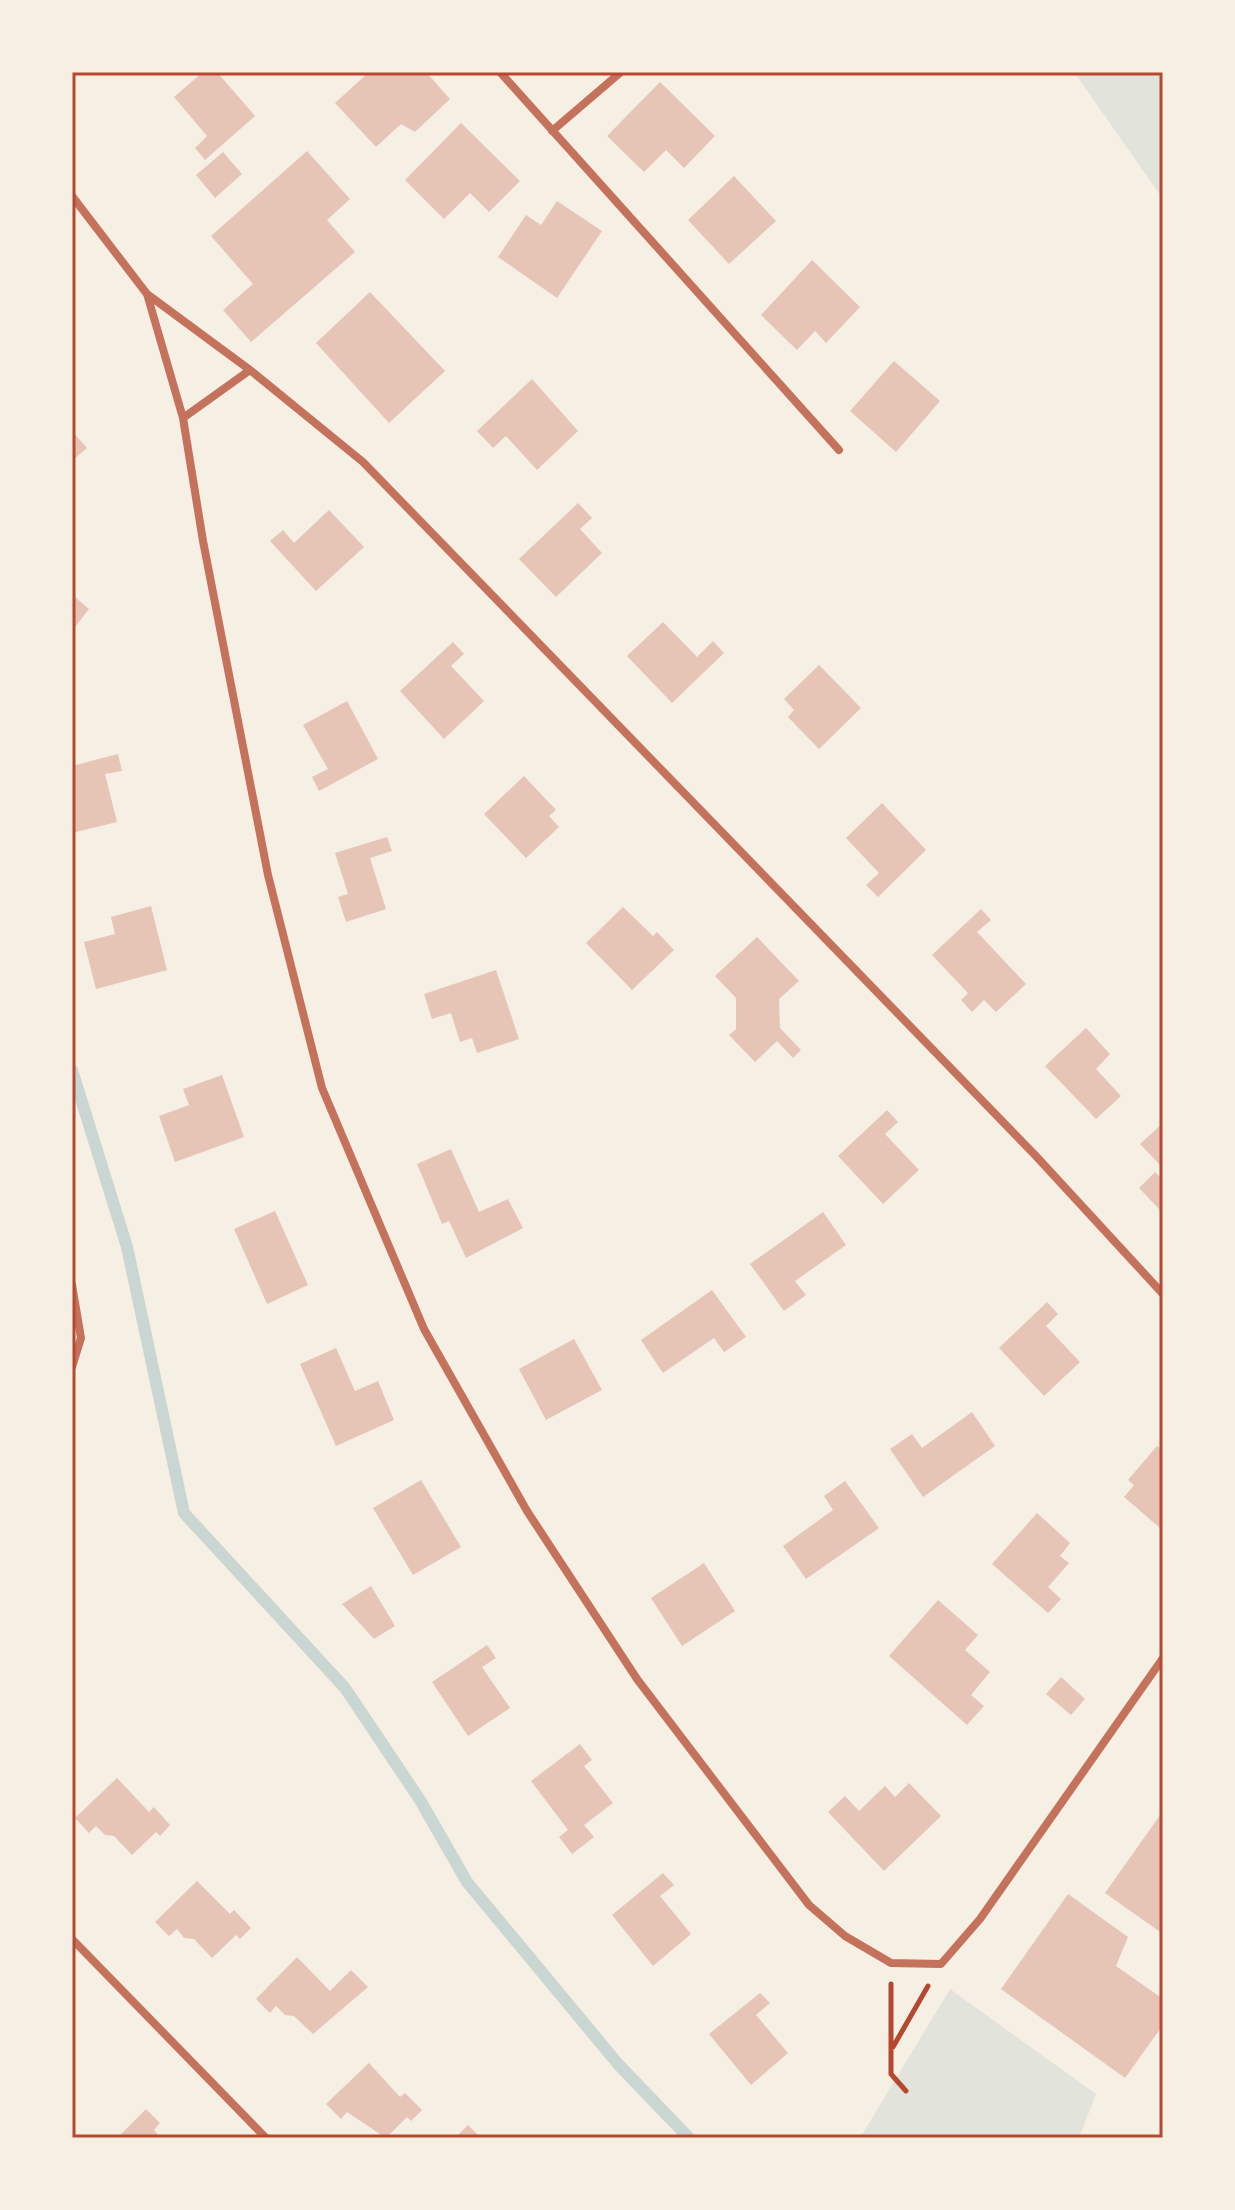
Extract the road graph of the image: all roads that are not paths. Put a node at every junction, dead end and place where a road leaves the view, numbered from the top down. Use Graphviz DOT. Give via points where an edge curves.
graph roads {
  1 [pos="500,72"];
  2 [pos="621,72"];
  3 [pos="552,131"];
  4 [pos="72,196"];
  5 [pos="147,294"];
  6 [pos="250,370"];
  7 [pos="183,418"];
  8 [pos="839,450"];
  9 [pos="72,1285"];
  10 [pos="1163,1294"];
  11 [pos="72,1367"];
  12 [pos="1163,1658"];
  13 [pos="72,1939"];
  14 [pos="266,2138"];
  1 -- 3 [label="street"];
  2 -- 3 [label="street"];
  3 -- 8 [label="street"];
  4 -- 5 [label="street"];
  5 -- 6 [label="street"];
  5 -- 7 [label="street"];
  6 -- 7 [label="street"];
  6 -- 10 [label="street" via="363,462 1035,1155"];
  7 -- 12 [label="street" via="268,875 322,1088 424,1329 527,1511 637,1679 809,1905 845,1936 891,1963 941,1964 980,1919"];
  9 -- 11 [label="street" via="81,1338"];
  13 -- 14 [label="street"];
}
